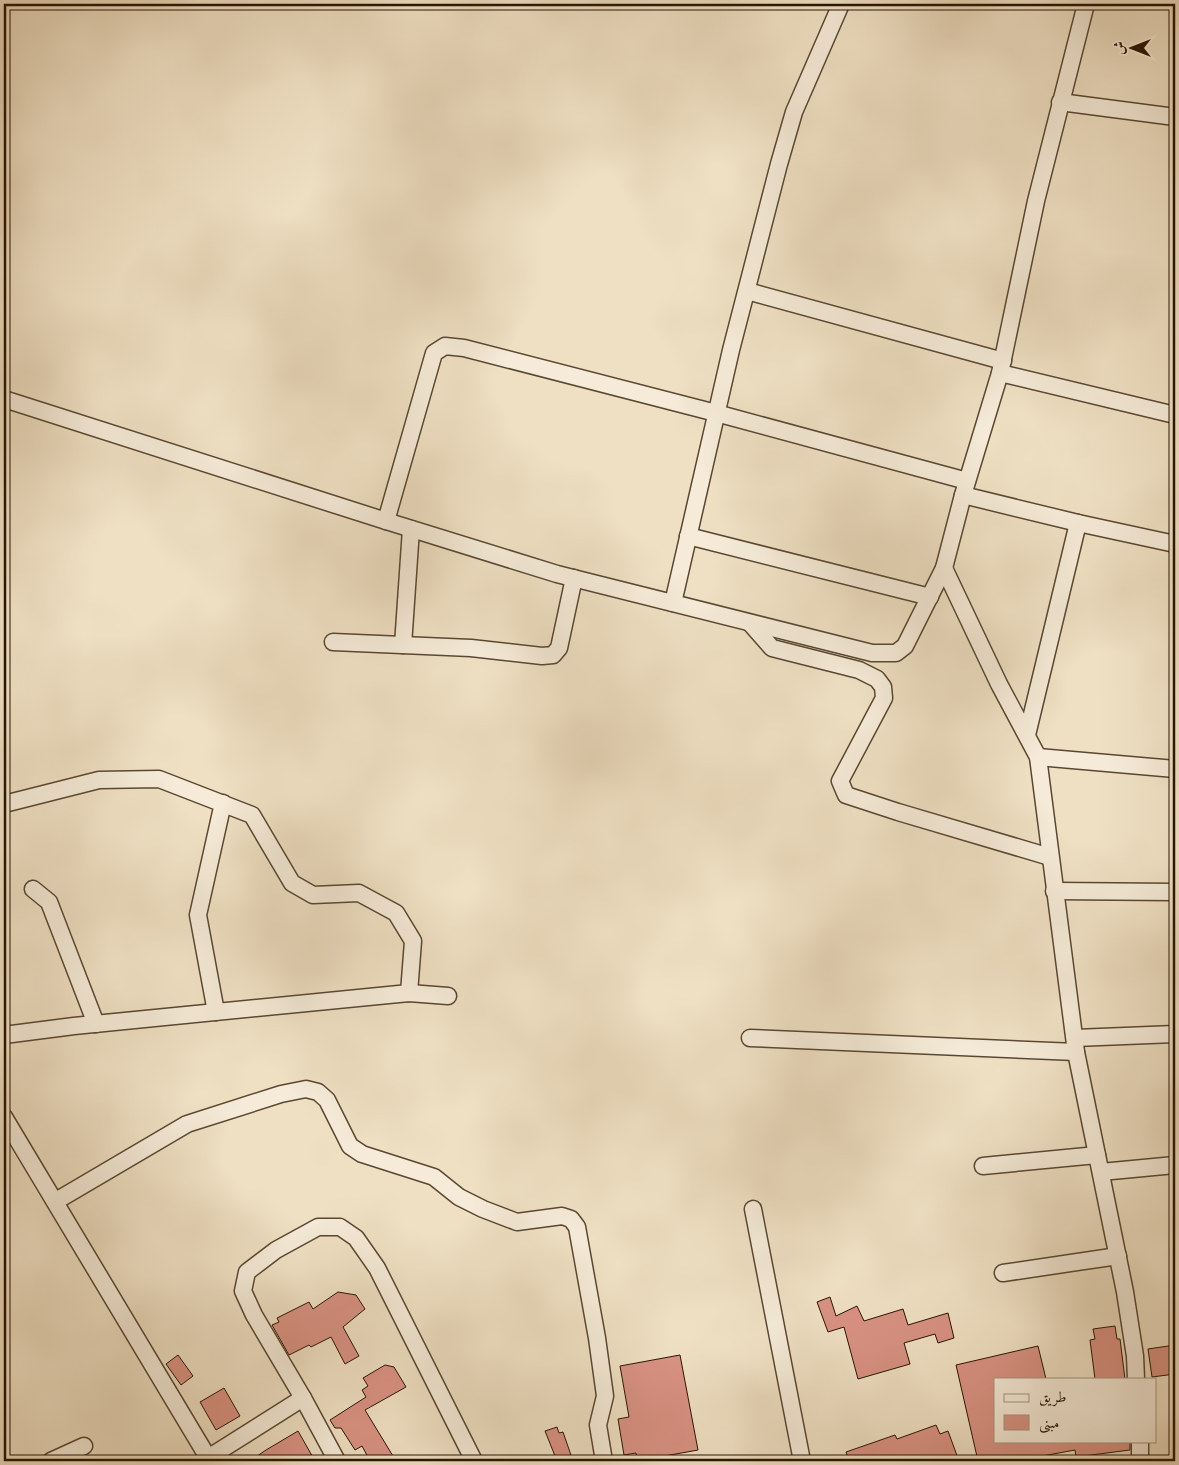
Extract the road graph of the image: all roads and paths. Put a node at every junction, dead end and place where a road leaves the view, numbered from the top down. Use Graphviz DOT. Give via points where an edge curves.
graph roads {
  1 [pos="841,4"];
  2 [pos="1086,4"];
  3 [pos="1060,102"];
  4 [pos="1175,117"];
  5 [pos="747,291"];
  6 [pos="1001,367"];
  7 [pos="4,399"];
  8 [pos="716,413"];
  9 [pos="1175,415"];
  10 [pos="964,488"];
  11 [pos="386,522"];
  12 [pos="1078,523"];
  13 [pos="411,529"];
  14 [pos="688,536"];
  15 [pos="1175,544"];
  16 [pos="944,568"];
  17 [pos="574,578"];
  18 [pos="930,597"];
  19 [pos="673,603"];
  20 [pos="750,623"];
  21 [pos="333,642"];
  22 [pos="403,645"];
  23 [pos="1027,735"];
  24 [pos="1038,757"];
  25 [pos="1175,769"];
  26 [pos="223,802"];
  27 [pos="4,804"];
  28 [pos="1050,857"];
  29 [pos="33,889"];
  30 [pos="1054,891"];
  31 [pos="1175,892"];
  32 [pos="409,994"];
  33 [pos="448,996"];
  34 [pos="216,1012"];
  35 [pos="96,1024"];
  36 [pos="1175,1034"];
  37 [pos="4,1035"];
  38 [pos="750,1038"];
  39 [pos="1075,1045"];
  40 [pos="6,1126"];
  41 [pos="1097,1155"];
  42 [pos="1175,1165"];
  43 [pos="983,1166"];
  44 [pos="1101,1172"];
  45 [pos="56,1201"];
  46 [pos="753,1209"];
  47 [pos="1118,1256"];
  48 [pos="1003,1273"];
  49 [pos="1136,1378"];
  50 [pos="303,1398"];
  51 [pos="1140,1442"];
  52 [pos="84,1446"];
  53 [pos="209,1460"];
  54 [pos="51,1461"];
  55 [pos="337,1461"];
  56 [pos="474,1461"];
  57 [pos="604,1461"];
  58 [pos="802,1461"];
  59 [pos="1140,1461"];
  1 -- 5 [label="street" via="794,112"];
  2 -- 3 [label="street"];
  3 -- 4 [label="street"];
  3 -- 6 [label="street"];
  5 -- 6 [label="street"];
  5 -- 8 [label="street"];
  6 -- 9 [label="street"];
  6 -- 10 [label="street"];
  7 -- 11 [label="street"];
  8 -- 10 [label="street"];
  8 -- 11 [label="street" via="464,348 445,346 434,353"];
  8 -- 14 [label="street"];
  10 -- 12 [label="street"];
  10 -- 16 [label="street"];
  11 -- 13 [label="street"];
  12 -- 15 [label="street"];
  12 -- 23 [label="street"];
  13 -- 17 [label="street"];
  13 -- 22 [label="street"];
  14 -- 18 [label="street"];
  14 -- 19 [label="street"];
  16 -- 18 [label="street"];
  16 -- 23 [label="street" via="998,684"];
  17 -- 19 [label="street"];
  17 -- 22 [label="street" via="559,648 553,655"];
  18 -- 20 [label="street" via="906,646 896,653 872,653"];
  19 -- 20 [label="street"];
  20 -- 28 [label="street" via="772,648 860,670 877,679 883,688 884,698 840,781 846,795"];
  21 -- 22 [label="street"];
  23 -- 24 [label="street"];
  24 -- 25 [label="street"];
  24 -- 28 [label="street"];
  26 -- 27 [label="street" via="159,779 99,780"];
  26 -- 32 [label="street" via="252,815 292,883 313,896 359,893 396,913 413,941"];
  26 -- 34 [label="street" via="198,915"];
  28 -- 30 [label="street"];
  29 -- 35 [label="street" via="49,902"];
  30 -- 31 [label="street"];
  30 -- 39 [label="street"];
  32 -- 33 [label="street"];
  32 -- 34 [label="street"];
  34 -- 35 [label="street"];
  35 -- 37 [label="street"];
  36 -- 39 [label="street"];
  38 -- 39 [label="street"];
  39 -- 41 [label="street"];
  40 -- 45 [label="street"];
  41 -- 43 [label="street"];
  41 -- 44 [label="street"];
  42 -- 44 [label="street"];
  44 -- 47 [label="street"];
  45 -- 53 [label="street"];
  45 -- 57 [label="street" via="187,1124 281,1094 306,1089 318,1092 327,1100 350,1146 362,1154 434,1177 459,1198 517,1222 562,1216 577,1227 605,1396 598,1425"];
  46 -- 58 [label="street"];
  47 -- 48 [label="street"];
  47 -- 49 [label="street"];
  50 -- 53 [label="street"];
  50 -- 55 [label="street"];
  50 -- 56 [label="street" via="243,1291 247,1272 276,1250 318,1227 340,1227 356,1238 377,1268"];
  51 -- 59 [label="street"];
  52 -- 54 [label="street"];
}
